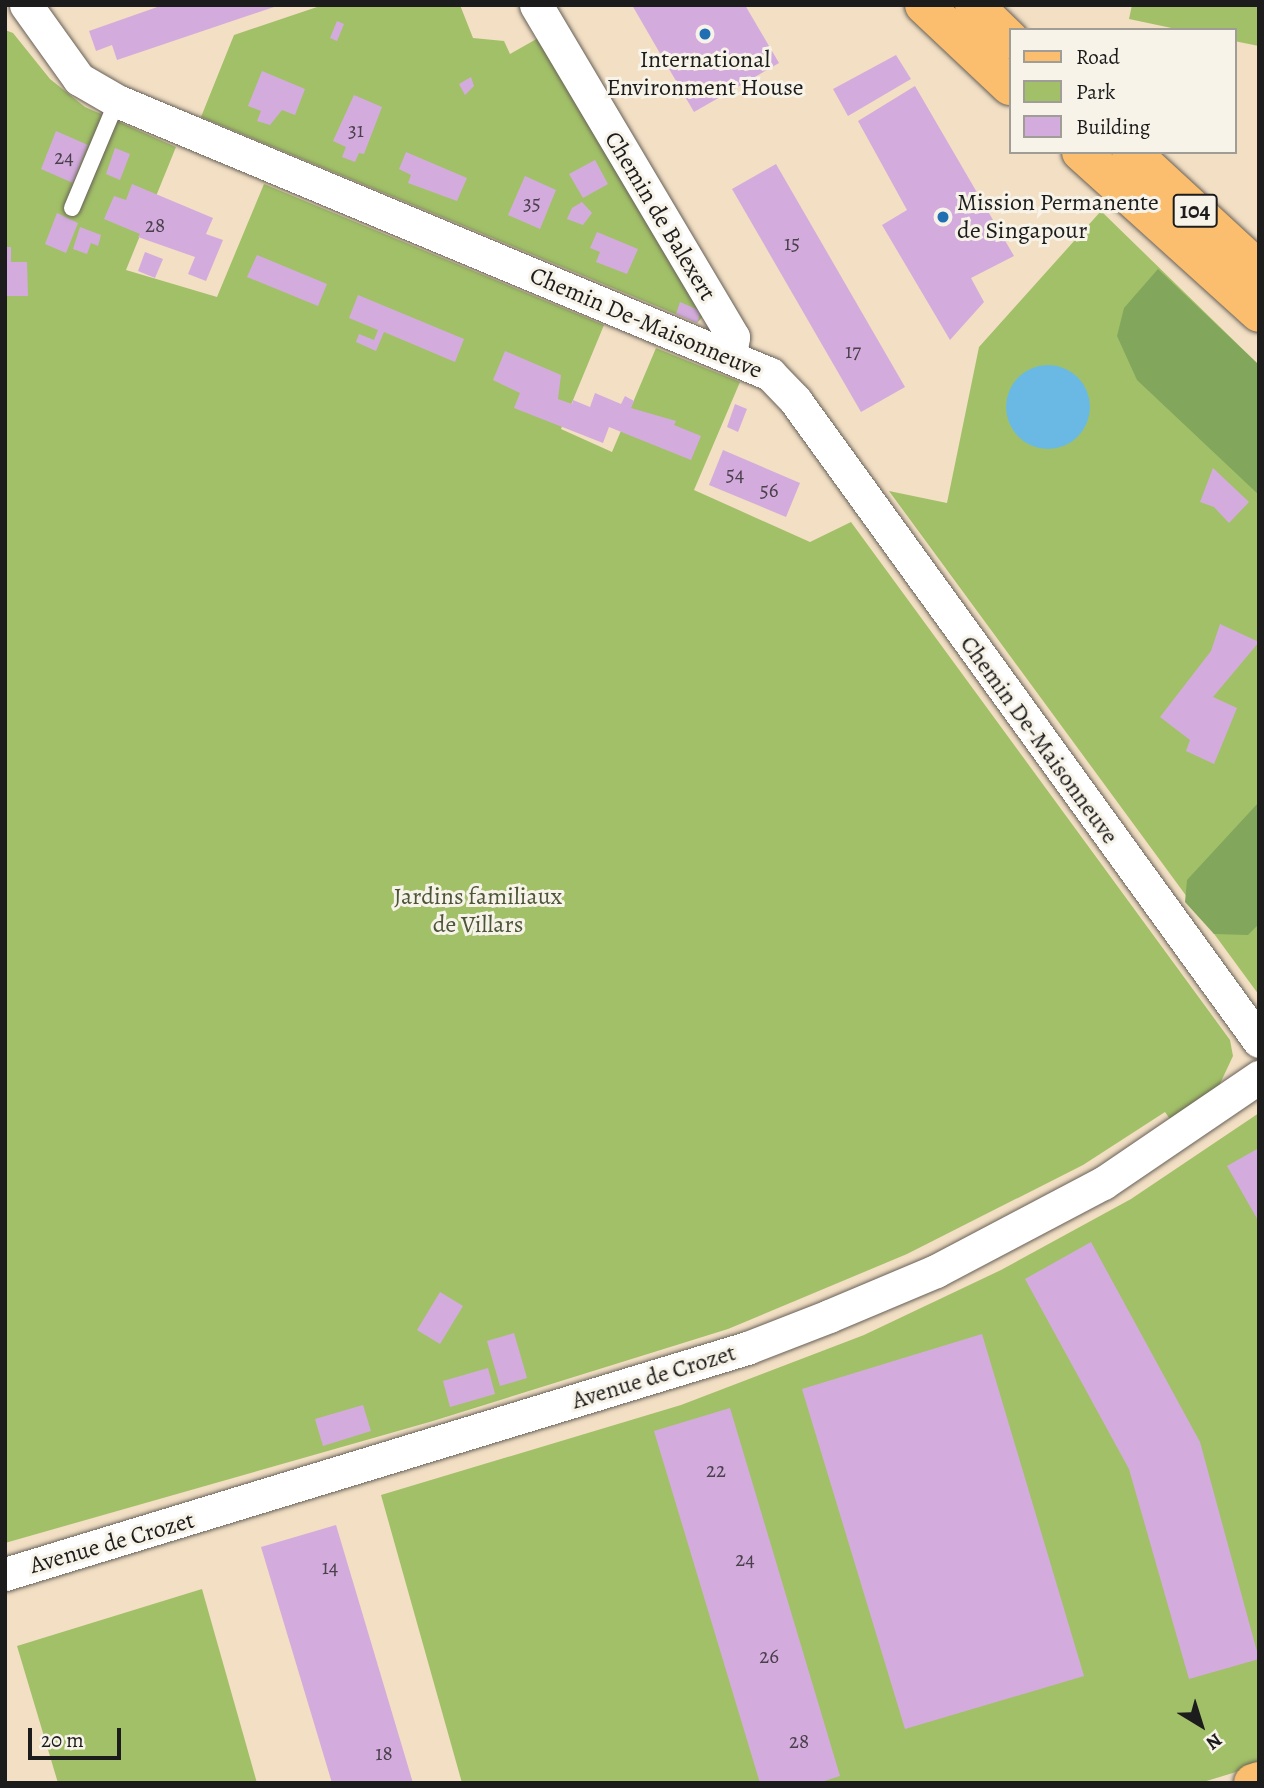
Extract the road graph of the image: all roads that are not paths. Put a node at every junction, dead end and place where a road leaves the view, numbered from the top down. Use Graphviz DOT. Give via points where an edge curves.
graph roads {
  1 [pos="26,5"];
  2 [pos="536,5"];
  3 [pos="924,5"];
  4 [pos="974,5"];
  5 [pos="1009,39"];
  6 [pos="1009,85"];
  7 [pos="117,101"];
  8 [pos="1084,154"];
  9 [pos="1133,154"];
  10 [pos="72,208"];
  11 [pos="1259,270"];
  12 [pos="1259,313"];
  13 [pos="730,357"];
  14 [pos="1259,1041"];
  15 [pos="1259,1077"];
  16 [pos="5,1574"];
  17 [pos="1259,1781"];
  18 [pos="1254,1783"];
  1 -- 7 [label="street, Chemin De-Maisonneuve" via="79,79"];
  2 -- 13 [label="street, Chemin de Balexert" via="733,337"];
  3 -- 6 [label="main road"];
  4 -- 5 [label="main road"];
  7 -- 10 [label="lane"];
  7 -- 13 [label="street, Chemin De-Maisonneuve"];
  8 -- 12 [label="main road, 104"];
  9 -- 11 [label="main road, 104"];
  13 -- 14 [label="street, Chemin De-Maisonneuve" via="770,374 794,400"];
  15 -- 16 [label="street, Avenue de Crozet" via="1103,1183 936,1271 839,1312 747,1348"];
  17 -- 18 [label="main road"];
}
